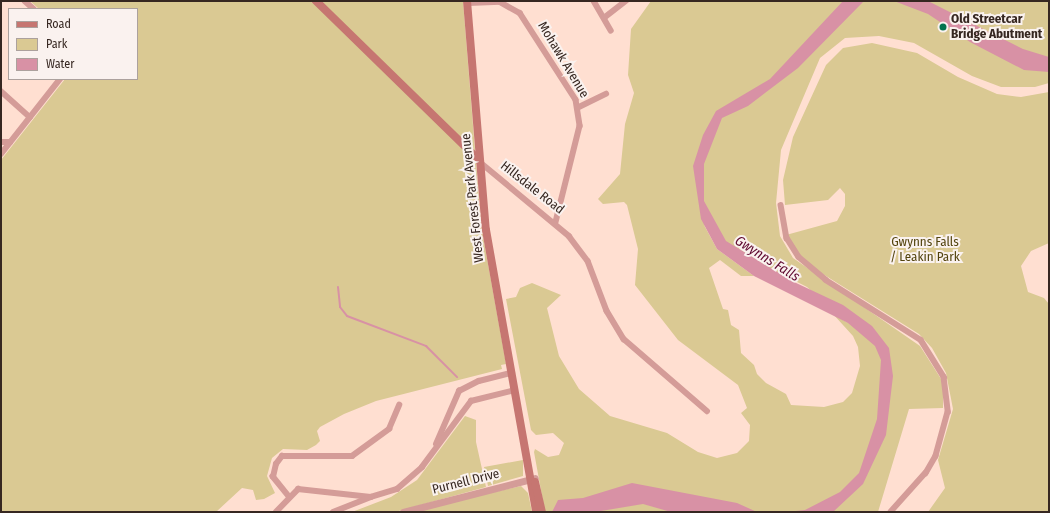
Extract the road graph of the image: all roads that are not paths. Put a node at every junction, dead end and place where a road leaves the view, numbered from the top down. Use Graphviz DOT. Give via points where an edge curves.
graph roads {
  1 [pos="25,1"];
  2 [pos="316,1"];
  3 [pos="594,1"];
  4 [pos="626,1"];
  5 [pos="468,2"];
  6 [pos="33,8"];
  7 [pos="604,18"];
  8 [pos="611,30"];
  9 [pos="59,80"];
  10 [pos="1,91"];
  11 [pos="606,94"];
  12 [pos="578,107"];
  13 [pos="30,117"];
  14 [pos="1,142"];
  15 [pos="10,142"];
  16 [pos="1,154"];
  17 [pos="480,162"];
  18 [pos="781,205"];
  19 [pos="556,222"];
  20 [pos="512,373"];
  21 [pos="515,390"];
  22 [pos="400,405"];
  23 [pos="707,411"];
  24 [pos="434,450"];
  25 [pos="532,479"];
  26 [pos="289,497"];
  27 [pos="371,497"];
  28 [pos="536,501"];
  29 [pos="276,512"];
  30 [pos="333,512"];
  31 [pos="404,512"];
  32 [pos="536,512"];
  33 [pos="542,512"];
  34 [pos="891,512"];
  1 -- 6 [label="street"];
  2 -- 17 [label="main road, Hillsdale Road"];
  3 -- 7 [label="street"];
  4 -- 7 [label="street"];
  5 -- 12 [label="street, Mohawk Avenue" via="500,2 520,13"];
  5 -- 17 [label="main road, West Forest Park Avenue"];
  7 -- 8 [label="street"];
  9 -- 13 [label="street"];
  10 -- 13 [label="street"];
  11 -- 12 [label="street"];
  12 -- 19 [label="street, Mohawk Avenue" via="579,135"];
  13 -- 15 [label="street"];
  14 -- 15 [label="street"];
  15 -- 16 [label="street"];
  17 -- 19 [label="street, Hillsdale Road"];
  17 -- 20 [label="main road, West Forest Park Avenue" via="489,248"];
  18 -- 34 [label="street" via="787,238 799,257 866,306 921,340 940,368 949,392 947,421 933,463"];
  19 -- 23 [label="street, Hillsdale Road" via="588,261 609,316 624,339"];
  20 -- 21 [label="main road, West Forest Park Avenue"];
  20 -- 24 [label="street" via="479,381 458,391"];
  21 -- 24 [label="street" via="471,401"];
  21 -- 25 [label="main road, West Forest Park Avenue"];
  22 -- 26 [label="street" via="389,429 352,456 282,456 276,464 273,477"];
  24 -- 27 [label="street" via="409,480 397,489"];
  25 -- 28 [label="main road, West Forest Park Avenue"];
  25 -- 31 [label="street, Purnell Drive"];
  26 -- 27 [label="street" via="298,489"];
  26 -- 29 [label="street"];
  27 -- 30 [label="street"];
  28 -- 32 [label="main road, West Forest Park Avenue"];
  28 -- 33 [label="main road, West Forest Park Avenue"];
}
